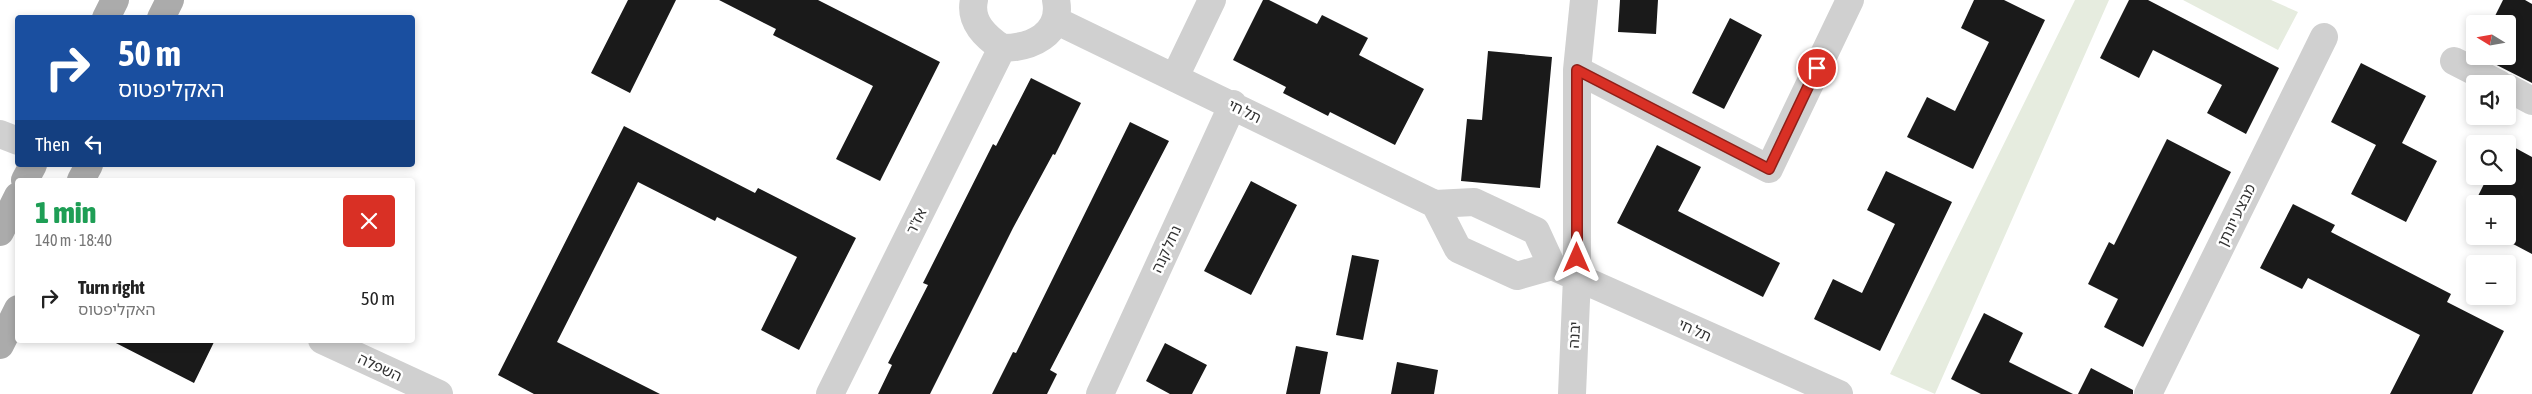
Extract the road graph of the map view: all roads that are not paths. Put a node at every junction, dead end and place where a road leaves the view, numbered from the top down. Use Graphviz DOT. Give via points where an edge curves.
graph roads {
  1 [pos="114,0"];
  2 [pos="170,0"];
  3 [pos="974,0"];
  4 [pos="1212,0"];
  5 [pos="1584,0"];
  6 [pos="1850,0"];
  7 [pos="1055,10"];
  8 [pos="107,15"];
  9 [pos="162,15"];
  10 [pos="2324,37"];
  11 [pos="1002,48"];
  12 [pos="2454,61"];
  13 [pos="1577,70"];
  14 [pos="2481,75"];
  15 [pos="1174,77"];
  16 [pos="2516,92"];
  17 [pos="2532,101"];
  18 [pos="1233,104"];
  19 [pos="0,134"];
  20 [pos="15,140"];
  21 [pos="15,202"];
  22 [pos="1435,204"];
  23 [pos="0,232"];
  24 [pos="1552,266"];
  25 [pos="1577,277"];
  26 [pos="15,315"];
  27 [pos="328,343"];
  28 [pos="0,345"];
  29 [pos="439,394"];
  30 [pos="830,394"];
  31 [pos="1100,394"];
  32 [pos="1572,394"];
  33 [pos="1839,394"];
  34 [pos="2148,394"];
  1 -- 8 [label="main road"];
  2 -- 9 [label="main road"];
  3 -- 11 [label="street" via="975,18 982,32"];
  4 -- 15 [label="street"];
  5 -- 13 [label="street, יבנה"];
  6 -- 13 [label="street" via="1769,169"];
  7 -- 11 [label="street" via="1041,39 1028,46"];
  7 -- 15 [label="street, תל חי"];
  10 -- 34 [label="street, מבצע יונתן"];
  11 -- 30 [label="street, אז\"ר"];
  12 -- 14 [label="street"];
  13 -- 25 [label="street, יבנה"];
  15 -- 18 [label="street, תל חי"];
  16 -- 17 [label="street"];
  18 -- 22 [label="street, תל חי"];
  18 -- 31 [label="street, נחל קנה"];
  19 -- 20 [label="street"];
  21 -- 23 [label="main road"];
  22 -- 24 [label="street, תל חי" via="1474,202 1536,232"];
  22 -- 24 [label="street" via="1458,249 1517,276"];
  24 -- 25 [label="street, תל חי"];
  25 -- 32 [label="street, יבנה"];
  25 -- 33 [label="street, תל חי"];
  26 -- 28 [label="main road"];
  27 -- 29 [label="street, השפלה"];
}
